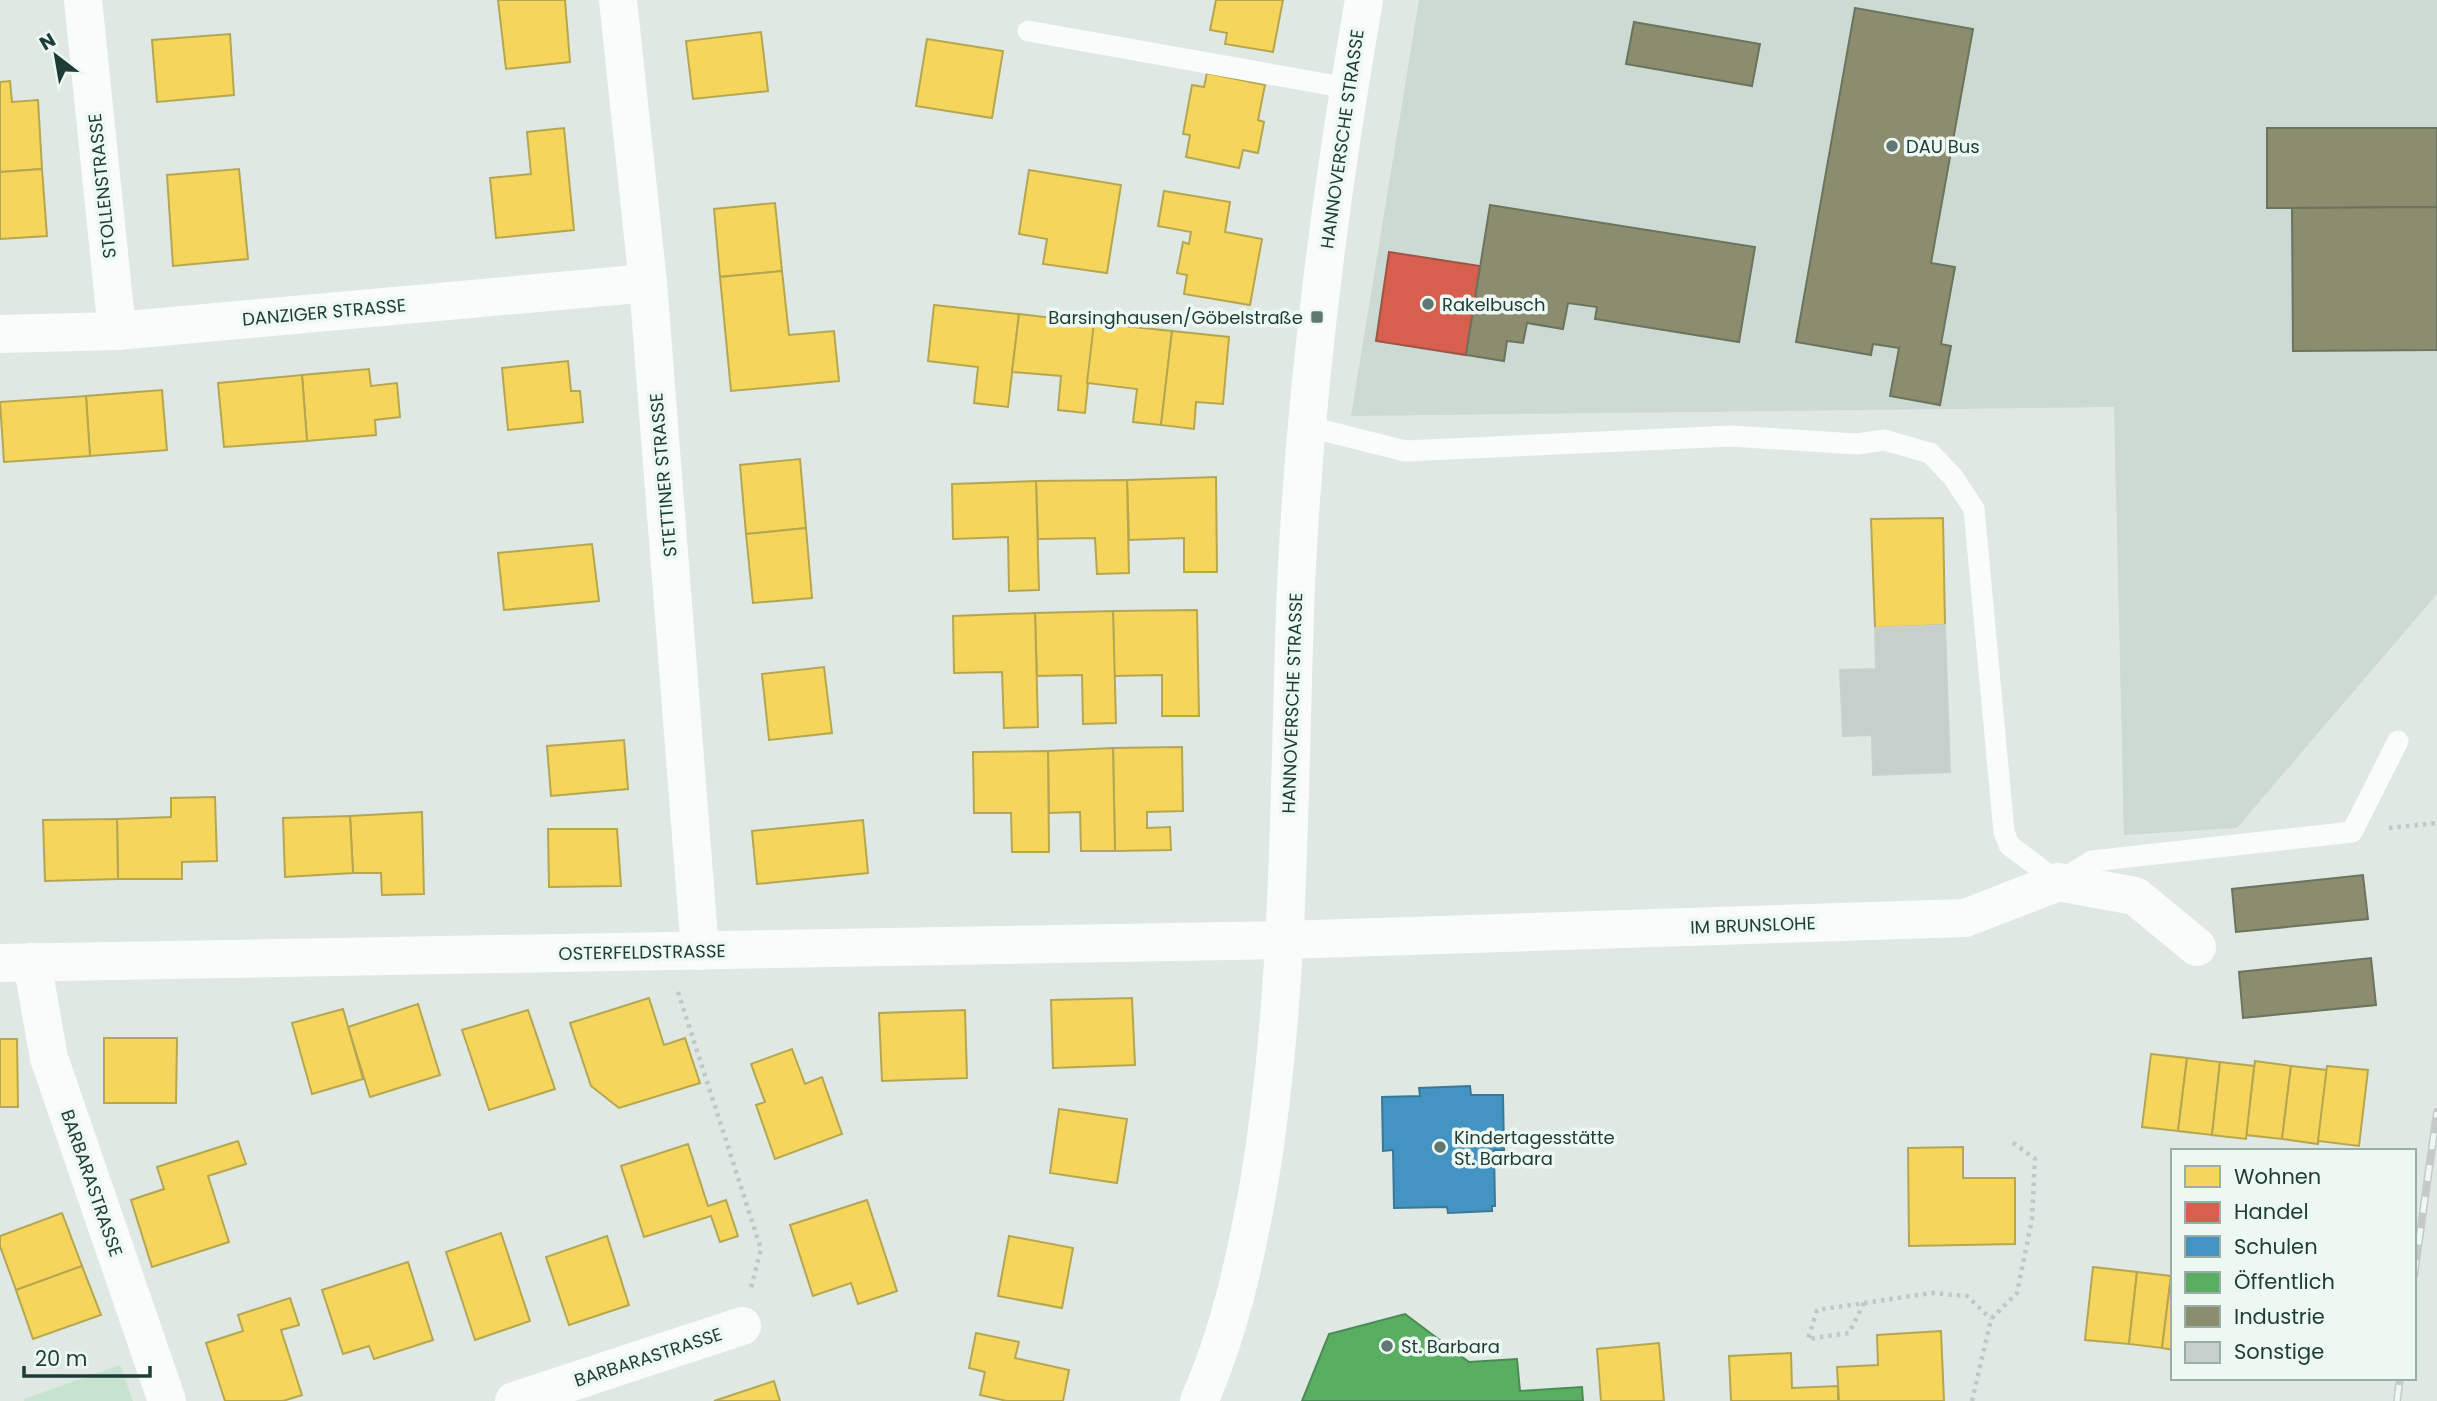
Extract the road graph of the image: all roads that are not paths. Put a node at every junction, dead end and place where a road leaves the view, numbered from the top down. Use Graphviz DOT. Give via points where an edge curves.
graph roads {
  1 [pos="83,0"];
  2 [pos="618,0"];
  3 [pos="1364,0"];
  4 [pos="1028,31"];
  5 [pos="1348,88"];
  6 [pos="648,283"];
  7 [pos="117,331"];
  8 [pos="0,334"];
  9 [pos="1306,426"];
  10 [pos="2398,741"];
  11 [pos="2058,882"];
  12 [pos="1283,940"];
  13 [pos="2197,947"];
  14 [pos="683,951"];
  15 [pos="16,962"];
  16 [pos="742,1326"];
  17 [pos="167,1401"];
  18 [pos="514,1401"];
  19 [pos="1199,1401"];
  1 -- 7 [label="street, STOLLENSTRASSE"];
  2 -- 6 [label="street, STETTINER STRASSE"];
  3 -- 5 [label="street, HANNOVERSCHE STRASSE"];
  4 -- 5 [label="lane"];
  5 -- 9 [label="street, HANNOVERSCHE STRASSE"];
  6 -- 7 [label="street, DANZIGER STRASSE"];
  6 -- 14 [label="street, STETTINER STRASSE"];
  7 -- 8 [label="street, DANZIGER STRASSE"];
  9 -- 11 [label="lane" via="1405,451 1731,436 1857,443 1884,440 1930,453 1974,509 2004,832 2009,845"];
  9 -- 12 [label="street, HANNOVERSCHE STRASSE"];
  10 -- 11 [label="lane" via="2352,832 2092,861"];
  11 -- 12 [label="street, IM BRUNSLOHE" via="1965,918"];
  11 -- 13 [label="street" via="2135,896"];
  12 -- 14 [label="street, OSTERFELDSTRASSE"];
  12 -- 19 [label="street, HANNOVERSCHE STRASSE" via="1268,1129 1244,1266"];
  14 -- 15 [label="street, OSTERFELDSTRASSE"];
  15 -- 17 [label="street, BARBARASTRASSE"];
  16 -- 18 [label="street, BARBARASTRASSE"];
}
